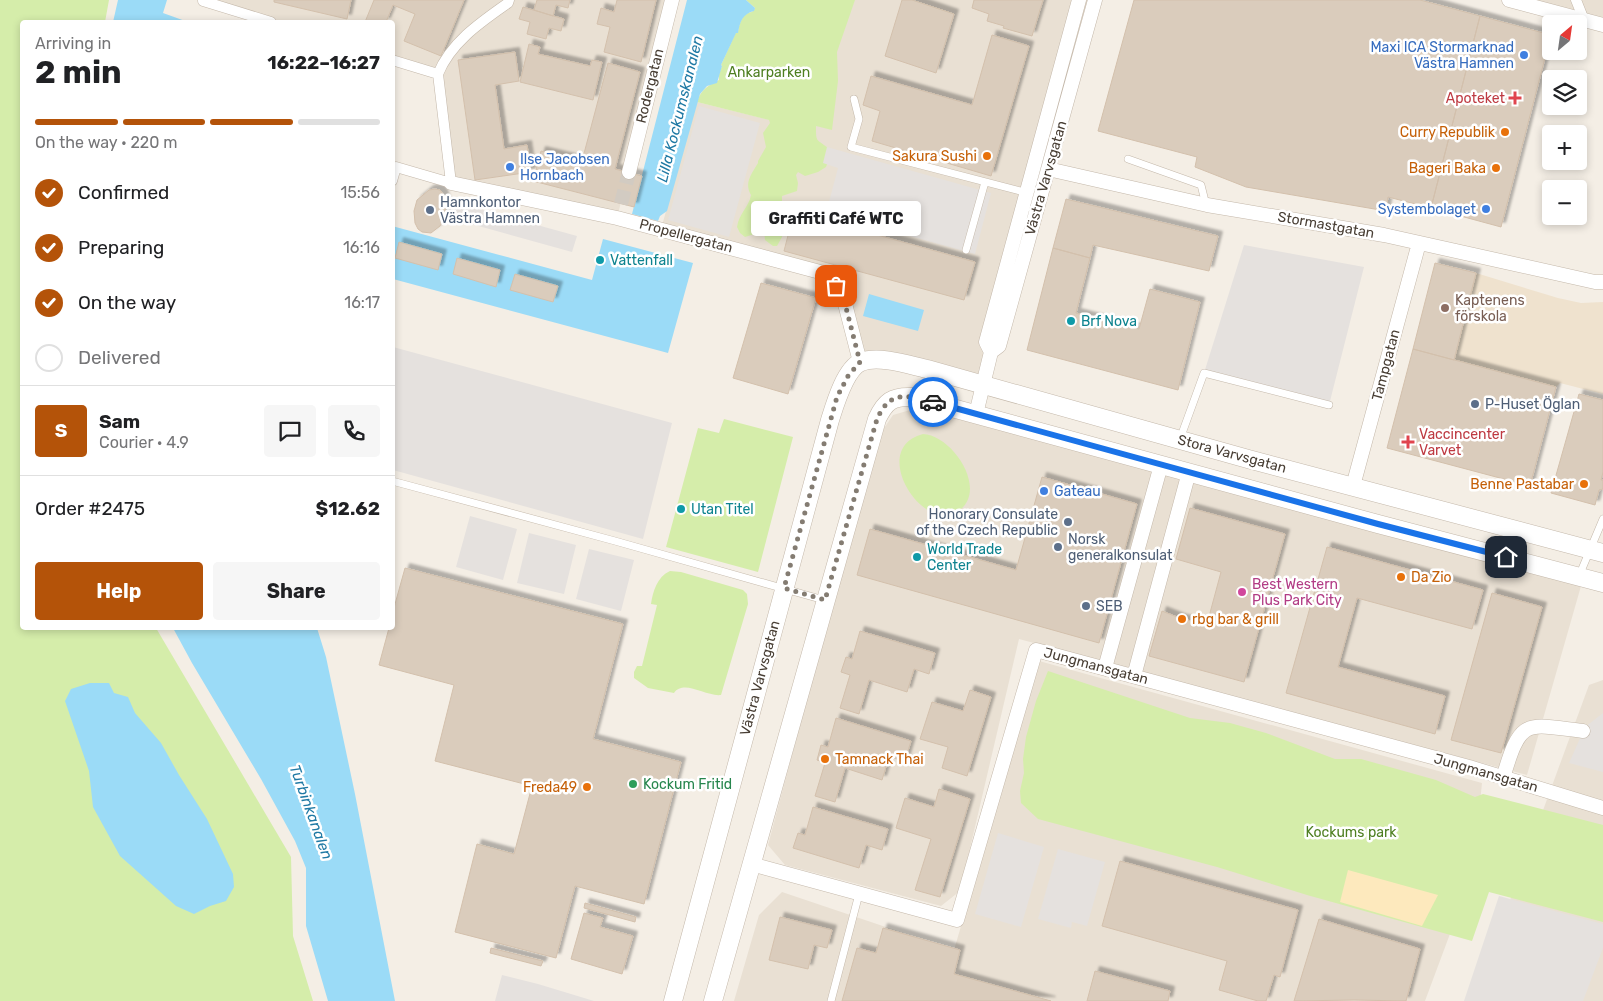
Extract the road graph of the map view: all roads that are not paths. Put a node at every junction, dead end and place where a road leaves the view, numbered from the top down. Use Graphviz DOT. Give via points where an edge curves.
graph roads {
  1 [pos="204,0"];
  2 [pos="509,0"];
  3 [pos="672,0"];
  4 [pos="1079,0"];
  5 [pos="1095,0"];
  6 [pos="1509,0"];
  7 [pos="1576,0"];
  8 [pos="1565,15"];
  9 [pos="1582,15"];
  10 [pos="264,20"];
  11 [pos="1588,21"];
  12 [pos="1603,25"];
  13 [pos="395,61"];
  14 [pos="438,74"];
  15 [pos="854,99"];
  16 [pos="1128,159"];
  17 [pos="1048,169"];
  18 [pos="395,171"];
  19 [pos="629,172"];
  20 [pos="985,182"];
  21 [pos="451,183"];
  22 [pos="1034,194"];
  23 [pos="621,204"];
  24 [pos="1206,205"];
  25 [pos="833,212"];
  26 [pos="617,218"];
  27 [pos="877,224"];
  28 [pos="1419,243"];
  29 [pos="966,250"];
  30 [pos="1603,282"];
  31 [pos="860,362"];
  32 [pos="983,385"];
  33 [pos="1329,405"];
  34 [pos="976,414"];
  35 [pos="1180,440"];
  36 [pos="1160,464"];
  37 [pos="1188,472"];
  38 [pos="395,482"];
  39 [pos="1353,486"];
  40 [pos="1603,519"];
  41 [pos="1596,551"];
  42 [pos="1579,576"];
  43 [pos="1603,583"];
  44 [pos="784,588"];
  45 [pos="825,600"];
  46 [pos="1105,668"];
  47 [pos="1134,676"];
  48 [pos="1583,731"];
  49 [pos="1503,778"];
  50 [pos="1603,808"];
  51 [pos="751,864"];
  52 [pos="859,894"];
  53 [pos="673,1001"];
  54 [pos="713,1001"];
  55 [pos="831,1001"];
  1 -- 10 [label="street"];
  2 -- 14 [label="street" via="471,29 443,62"];
  3 -- 19 [label="street, Rodergatan"];
  4 -- 22 [label="street, Västra Varvsgatan"];
  5 -- 17 [label="street, Västra Varvsgatan"];
  6 -- 8 [label="street"];
  7 -- 9 [label="street"];
  11 -- 12 [label="street"];
  13 -- 14 [label="street"];
  14 -- 21 [label="street"];
  15 -- 20 [label="lane" via="859,119 851,147"];
  16 -- 24 [label="lane" via="1201,185"];
  17 -- 22 [label="street, Västra Varvsgatan"];
  17 -- 24 [label="street, Stormastgatan"];
  18 -- 21 [label="street" via="396,167"];
  20 -- 22 [label="lane"];
  20 -- 29 [label="lane"];
  21 -- 26 [label="street, Propellergatan"];
  22 -- 32 [label="street, Västra Varvsgatan" via="986,342 991,352"];
  23 -- 26 [label="street"];
  24 -- 28 [label="street, Stormastgatan"];
  25 -- 27 [label="lane"];
  26 -- 31 [label="street, Propellergatan" via="830,277 843,296"];
  28 -- 30 [label="street, Stormastgatan"];
  28 -- 39 [label="street, Tampgatan"];
  31 -- 32 [label="street, Stora Varvsgatan" via="893,361"];
  31 -- 44 [label="street, Västra Varvsgatan" via="837,397"];
  32 -- 34 [label="street, Västra Varvsgatan"];
  32 -- 35 [label="street, Stora Varvsgatan"];
  33 -- 35 [label="lane" via="1204,373"];
  34 -- 36 [label="street, Stora Varvsgatan"];
  34 -- 45 [label="street, Stora Varvsgatan" via="902,396 882,407"];
  35 -- 39 [label="street, Stora Varvsgatan"];
  36 -- 37 [label="street, Stora Varvsgatan"];
  36 -- 46 [label="street"];
  37 -- 42 [label="street, Stora Varvsgatan"];
  37 -- 47 [label="street"];
  38 -- 44 [label="lane"];
  39 -- 41 [label="street, Stora Varvsgatan"];
  40 -- 41 [label="lane"];
  41 -- 42 [label="lane"];
  42 -- 43 [label="street, Stora Varvsgatan"];
  44 -- 45 [label="lane"];
  44 -- 53 [label="street, Västra Varvsgatan"];
  45 -- 51 [label="street"];
  46 -- 47 [label="street, Jungmansgatan"];
  46 -- 52 [label="street, Jungmansgatan" via="1036,650 957,920"];
  47 -- 49 [label="street, Jungmansgatan"];
  48 -- 49 [label="street" via="1542,726 1527,729 1516,742"];
  49 -- 50 [label="street, Jungmansgatan"];
  51 -- 52 [label="street, Jungmansgatan"];
  51 -- 54 [label="street"];
  52 -- 55 [label="lane"];
}
